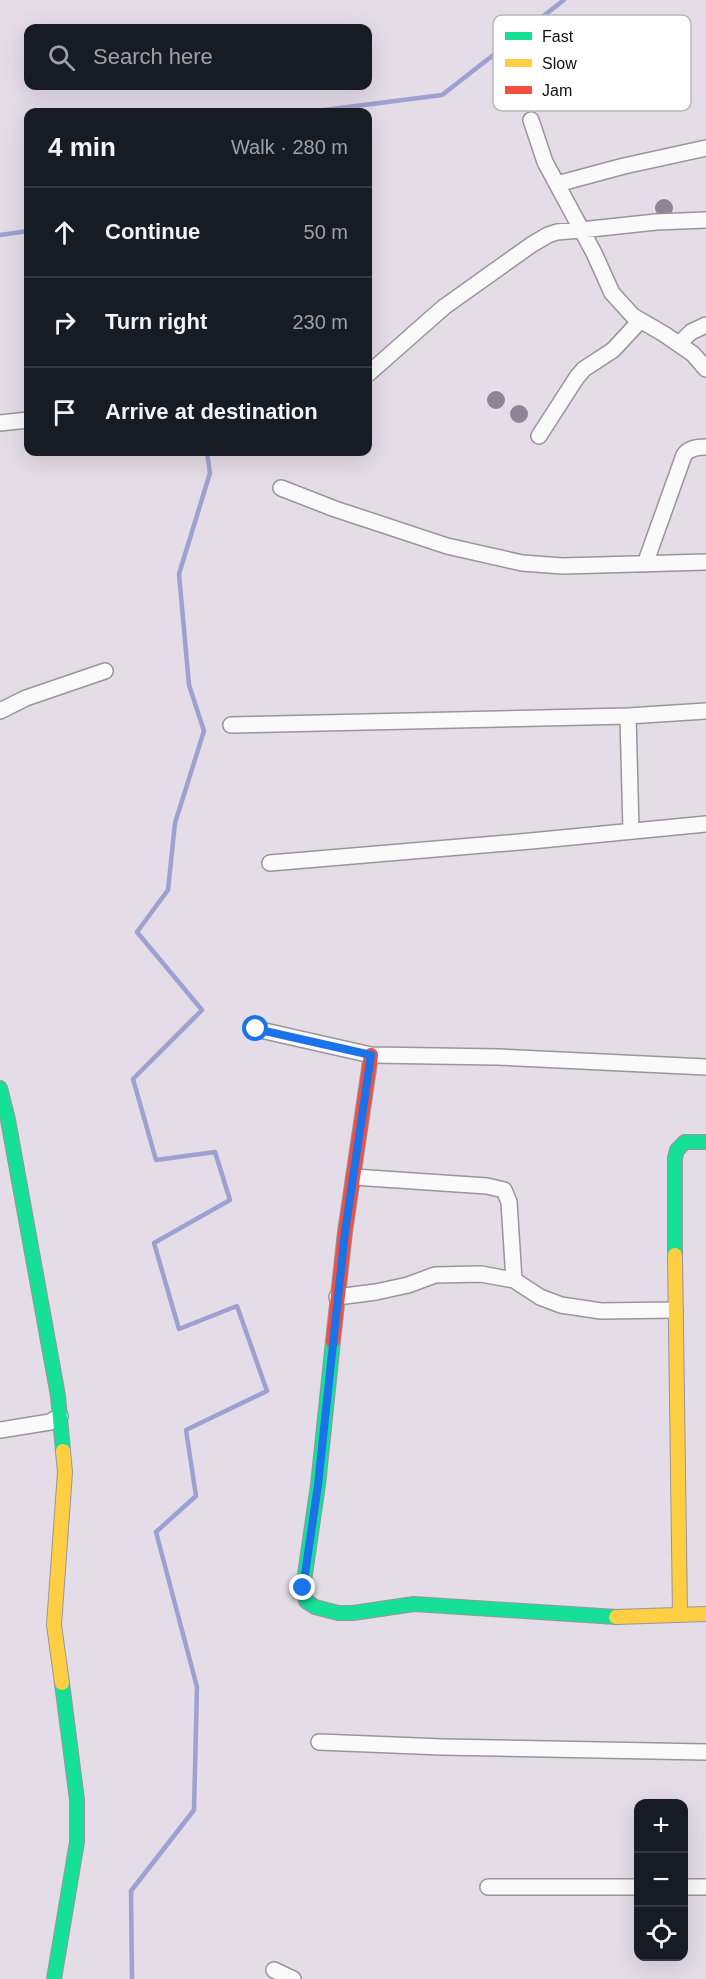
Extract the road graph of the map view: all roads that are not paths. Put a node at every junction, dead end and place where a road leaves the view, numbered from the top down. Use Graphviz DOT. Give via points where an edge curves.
graph roads {
  1 [pos="531,120"];
  2 [pos="706,148"];
  3 [pos="557,184"];
  4 [pos="706,220"];
  5 [pos="581,230"];
  6 [pos="640,321"];
  7 [pos="706,324"];
  8 [pos="679,344"];
  9 [pos="706,369"];
  10 [pos="372,370"];
  11 [pos="24,420"];
  12 [pos="0,423"];
  13 [pos="539,436"];
  14 [pos="706,447"];
  15 [pos="281,488"];
  16 [pos="706,562"];
  17 [pos="645,564"];
  18 [pos="105,671"];
  19 [pos="0,711"];
  20 [pos="706,711"];
  21 [pos="628,716"];
  22 [pos="231,725"];
  23 [pos="706,824"];
  24 [pos="631,830"];
  25 [pos="270,863"];
  26 [pos="256,1029"];
  27 [pos="371,1055"];
  28 [pos="706,1067"];
  29 [pos="0,1088"];
  30 [pos="4,1120"];
  31 [pos="706,1142"];
  32 [pos="354,1178"];
  33 [pos="514,1280"];
  34 [pos="338,1297"];
  35 [pos="675,1310"];
  36 [pos="60,1416"];
  37 [pos="0,1430"];
  38 [pos="706,1614"];
  39 [pos="680,1615"];
  40 [pos="319,1742"];
  41 [pos="706,1752"];
  42 [pos="488,1887"];
  43 [pos="634,1887"];
  44 [pos="688,1887"];
  45 [pos="706,1887"];
  46 [pos="274,1970"];
  47 [pos="54,1979"];
  48 [pos="293,1979"];
  1 -- 3 [label="street"];
  2 -- 3 [label="street"];
  3 -- 5 [label="street"];
  4 -- 5 [label="street"];
  5 -- 6 [label="street" via="612,293"];
  5 -- 10 [label="street" via="557,232 531,245 444,307"];
  6 -- 8 [label="street"];
  6 -- 13 [label="street" via="613,350 584,369"];
  7 -- 8 [label="street"];
  8 -- 9 [label="street"];
  11 -- 12 [label="street"];
  14 -- 17 [label="street" via="693,448 684,455"];
  15 -- 17 [label="street" via="447,546 522,563"];
  16 -- 17 [label="street"];
  18 -- 19 [label="street"];
  20 -- 21 [label="street"];
  21 -- 22 [label="street"];
  21 -- 24 [label="street"];
  23 -- 24 [label="street"];
  24 -- 25 [label="street"];
  26 -- 27 [label="street"];
  27 -- 28 [label="street"];
  27 -- 32 [label="street"];
  29 -- 30 [label="street"];
  30 -- 36 [label="street"];
  31 -- 35 [label="street" via="685,1142 675,1158"];
  32 -- 33 [label="street" via="504,1190 509,1202"];
  32 -- 34 [label="street"];
  33 -- 34 [label="street" via="448,1273 376,1292"];
  33 -- 35 [label="street" via="561,1305 601,1311"];
  34 -- 39 [label="street" via="303,1588 308,1604 353,1613 414,1604 606,1617"];
  35 -- 39 [label="street"];
  36 -- 37 [label="street" via="50,1422"];
  36 -- 47 [label="street" via="65,1472 54,1625 77,1800 77,1842"];
  38 -- 39 [label="street"];
  40 -- 41 [label="street"];
  42 -- 43 [label="street"];
  44 -- 45 [label="street"];
  46 -- 48 [label="street"];
}
